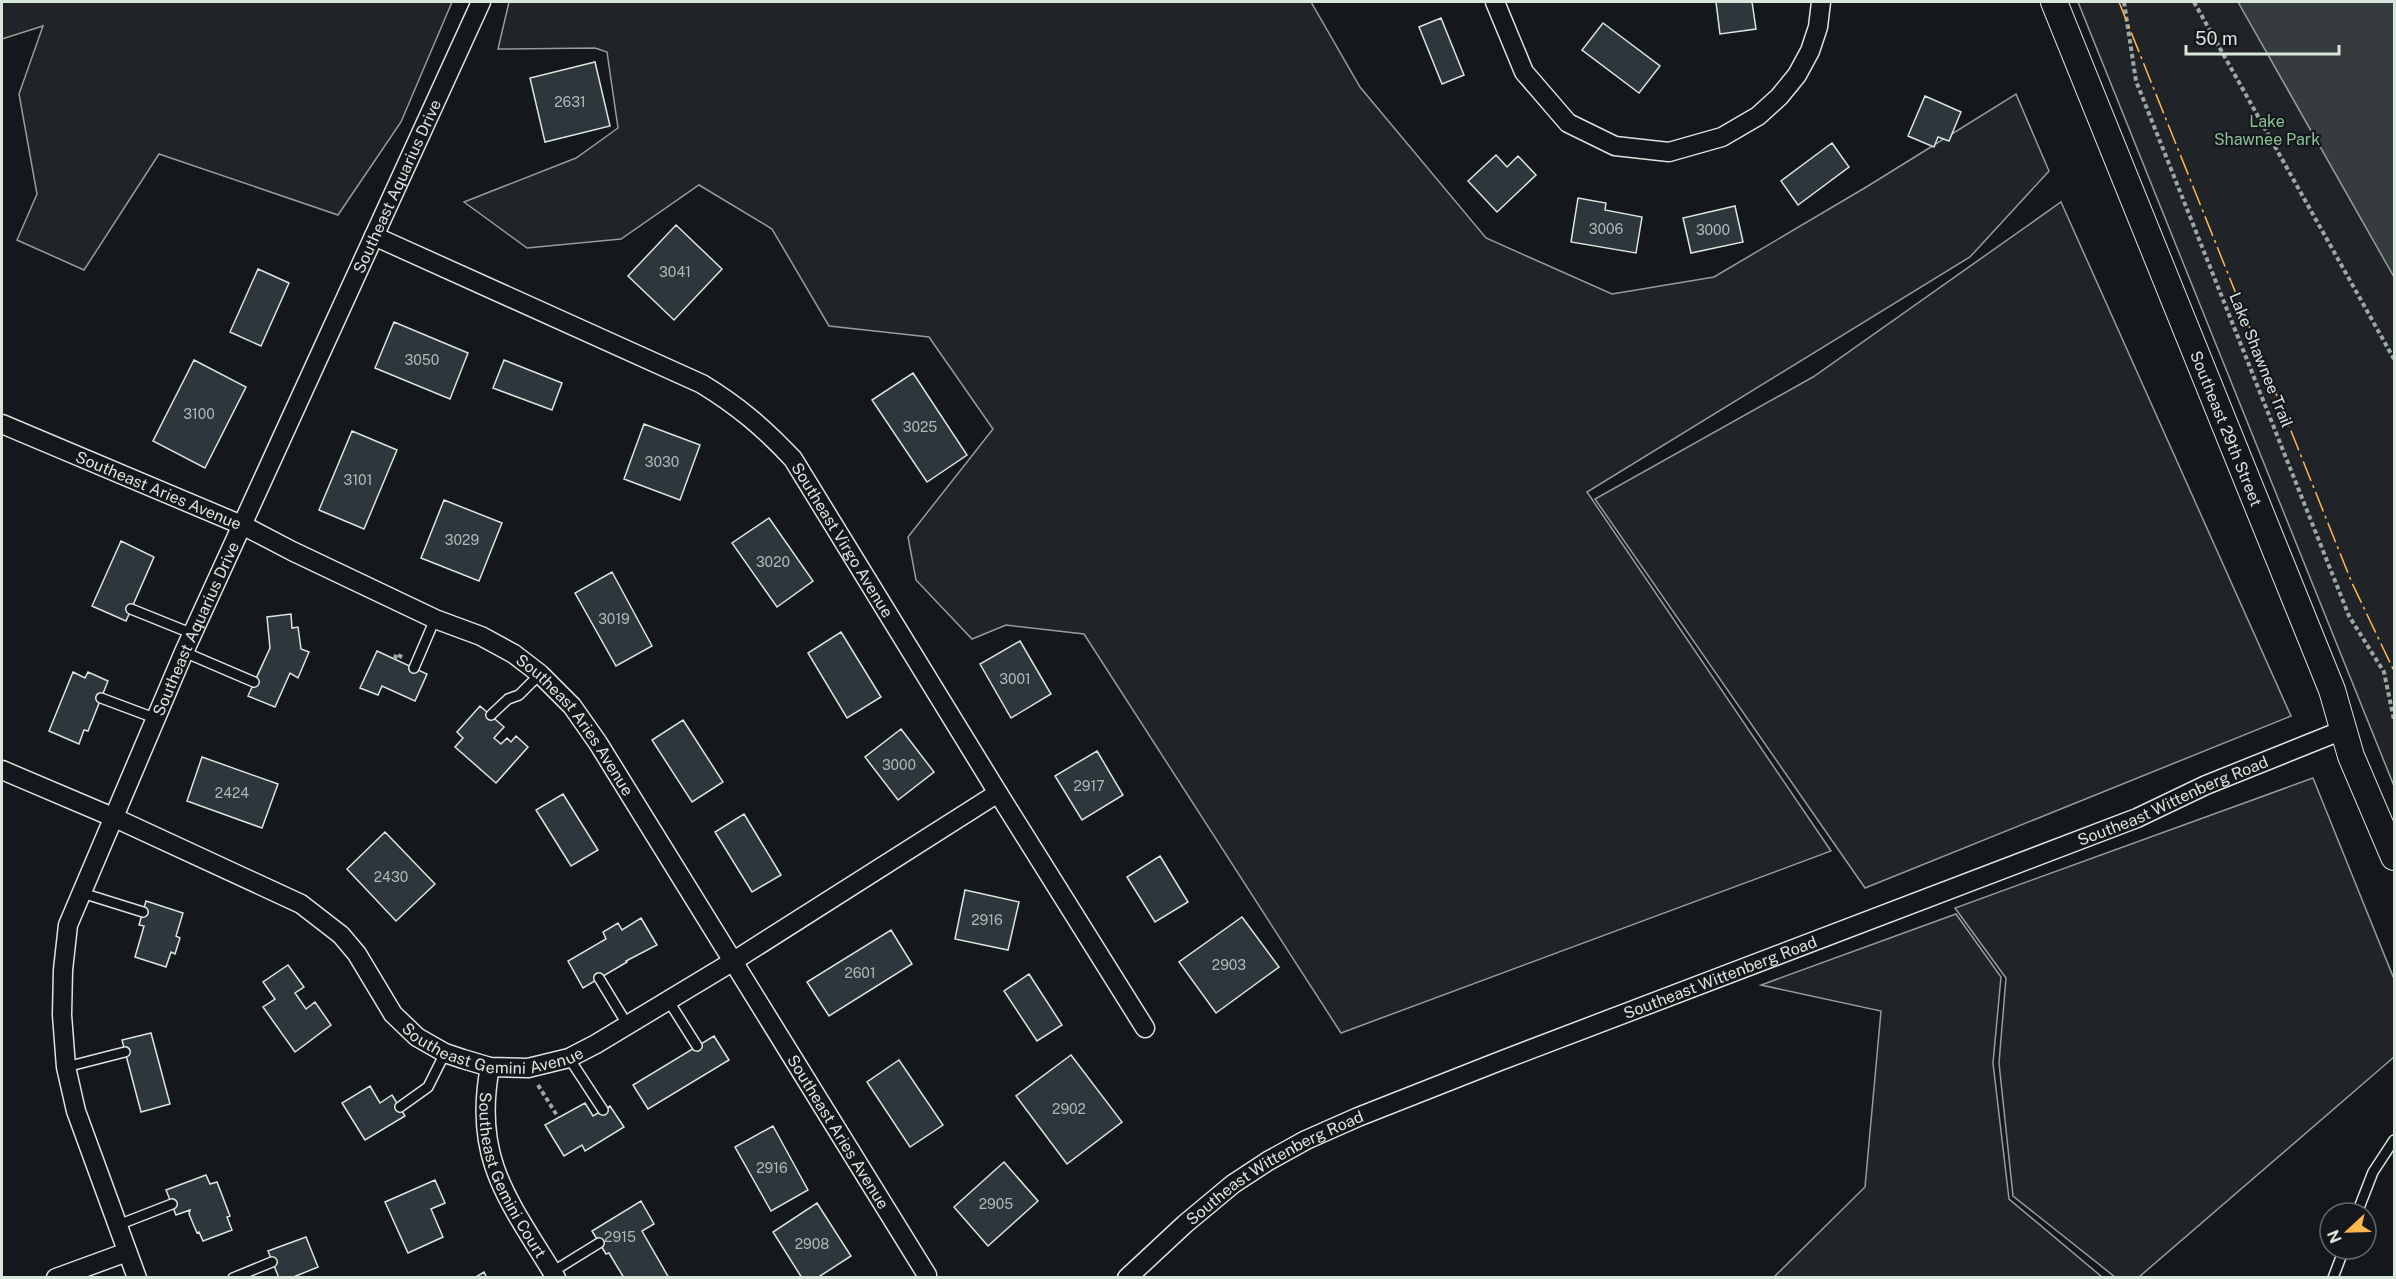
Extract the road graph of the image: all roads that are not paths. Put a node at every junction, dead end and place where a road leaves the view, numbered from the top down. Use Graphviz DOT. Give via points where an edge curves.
graph roads {
  1 [pos="481,2"];
  2 [pos="1495,2"];
  3 [pos="1821,2"];
  4 [pos="2054,2"];
  5 [pos="374,236"];
  6 [pos="2,424"];
  7 [pos="244,526"];
  8 [pos="131,609"];
  9 [pos="435,619"];
  10 [pos="193,634"];
  11 [pos="184,652"];
  12 [pos="414,668"];
  13 [pos="540,674"];
  14 [pos="254,682"];
  15 [pos="101,698"];
  16 [pos="491,715"];
  17 [pos="157,719"];
  18 [pos="2343,730"];
  19 [pos="2,770"];
  20 [pos="998,793"];
  21 [pos="115,818"];
  22 [pos="2394,857"];
  23 [pos="82,893"];
  24 [pos="143,912"];
  25 [pos="732,962"];
  26 [pos="599,978"];
  27 [pos="668,1000"];
  28 [pos="627,1024"];
  29 [pos="1145,1028"];
  30 [pos="697,1046"];
  31 [pos="125,1052"];
  32 [pos="445,1053"];
  33 [pos="569,1058"];
  34 [pos="490,1066"];
  35 [pos="66,1067"];
  36 [pos="399,1107"];
  37 [pos="603,1110"];
  38 [pos="2394,1140"];
  39 [pos="2362,1201"];
  40 [pos="172,1204"];
  41 [pos="118,1225"];
  42 [pos="599,1243"];
  43 [pos="127,1252"];
  44 [pos="2339,1261"];
  45 [pos="272,1262"];
  46 [pos="554,1275"];
  47 [pos="927,1275"];
  48 [pos="56,1278"];
  49 [pos="137,1278"];
  50 [pos="233,1278"];
  51 [pos="1127,1278"];
  52 [pos="2333,1278"];
  1 -- 5 [label="street, Southeast Aquarius Drive"];
  2 -- 3 [label="street" via="1524,72 1568,123 1615,146 1669,152 1722,137 1758,116 1779,97 1810,51"];
  4 -- 18 [label="main road, Southeast 29th Street" via="2327,679"];
  5 -- 7 [label="street, Southeast Aquarius Drive"];
  5 -- 20 [label="street, Southeast Virgo Avenue" via="702,384 761,425 793,459"];
  6 -- 7 [label="street, Southeast Aries Avenue"];
  7 -- 9 [label="street, Southeast Aries Avenue"];
  7 -- 10 [label="street, Southeast Aquarius Drive"];
  8 -- 10 [label="lane"];
  9 -- 12 [label="lane"];
  9 -- 13 [label="street, Southeast Aries Avenue" via="481,636"];
  10 -- 11 [label="street, Southeast Aquarius Drive"];
  11 -- 14 [label="lane"];
  11 -- 17 [label="street, Southeast Aquarius Drive"];
  13 -- 16 [label="lane"];
  13 -- 25 [label="street, Southeast Aries Avenue" via="572,706 598,743"];
  15 -- 17 [label="lane"];
  17 -- 21 [label="street, Southeast Aquarius Drive"];
  18 -- 22 [label="main road, Southeast 29th Street"];
  18 -- 51 [label="street, Southeast Wittenberg Road" via="2206,785 2137,818 1500,1061 1306,1140 1233,1184"];
  19 -- 21 [label="street, Southeast Gemini Avenue"];
  20 -- 25 [label="street, Southeast Gemini Avenue"];
  20 -- 29 [label="street, Southeast Virgo Avenue"];
  21 -- 23 [label="street, Southeast Aquarius Drive"];
  21 -- 32 [label="street, Southeast Gemini Avenue" via="301,904 321,918 357,954 393,1014 417,1037"];
  23 -- 24 [label="lane"];
  23 -- 35 [label="street, Southeast Aquarius Drive" via="68,926 63,970"];
  25 -- 27 [label="street, Southeast Gemini Avenue"];
  25 -- 47 [label="street, Southeast Aries Avenue"];
  26 -- 28 [label="lane"];
  27 -- 28 [label="street, Southeast Gemini Avenue"];
  27 -- 30 [label="lane"];
  28 -- 33 [label="street, Southeast Gemini Avenue"];
  31 -- 35 [label="lane"];
  32 -- 34 [label="street, Southeast Gemini Avenue"];
  32 -- 36 [label="lane" via="428,1087"];
  33 -- 34 [label="street, Southeast Gemini Avenue" via="528,1068"];
  33 -- 37 [label="lane"];
  34 -- 46 [label="street, Southeast Gemini Court" via="484,1117 494,1169"];
  35 -- 41 [label="street, Southeast Aquarius Drive" via="76,1111"];
  38 -- 39 [label="lane" via="2373,1172"];
  40 -- 41 [label="lane"];
  41 -- 43 [label="street, Southeast Aquarius Drive"];
  42 -- 46 [label="lane"];
  43 -- 48 [label="street"];
  43 -- 49 [label="street, Southeast Aquarius Drive"];
  44 -- 52 [label="lane"];
  45 -- 50 [label="lane"];
}
